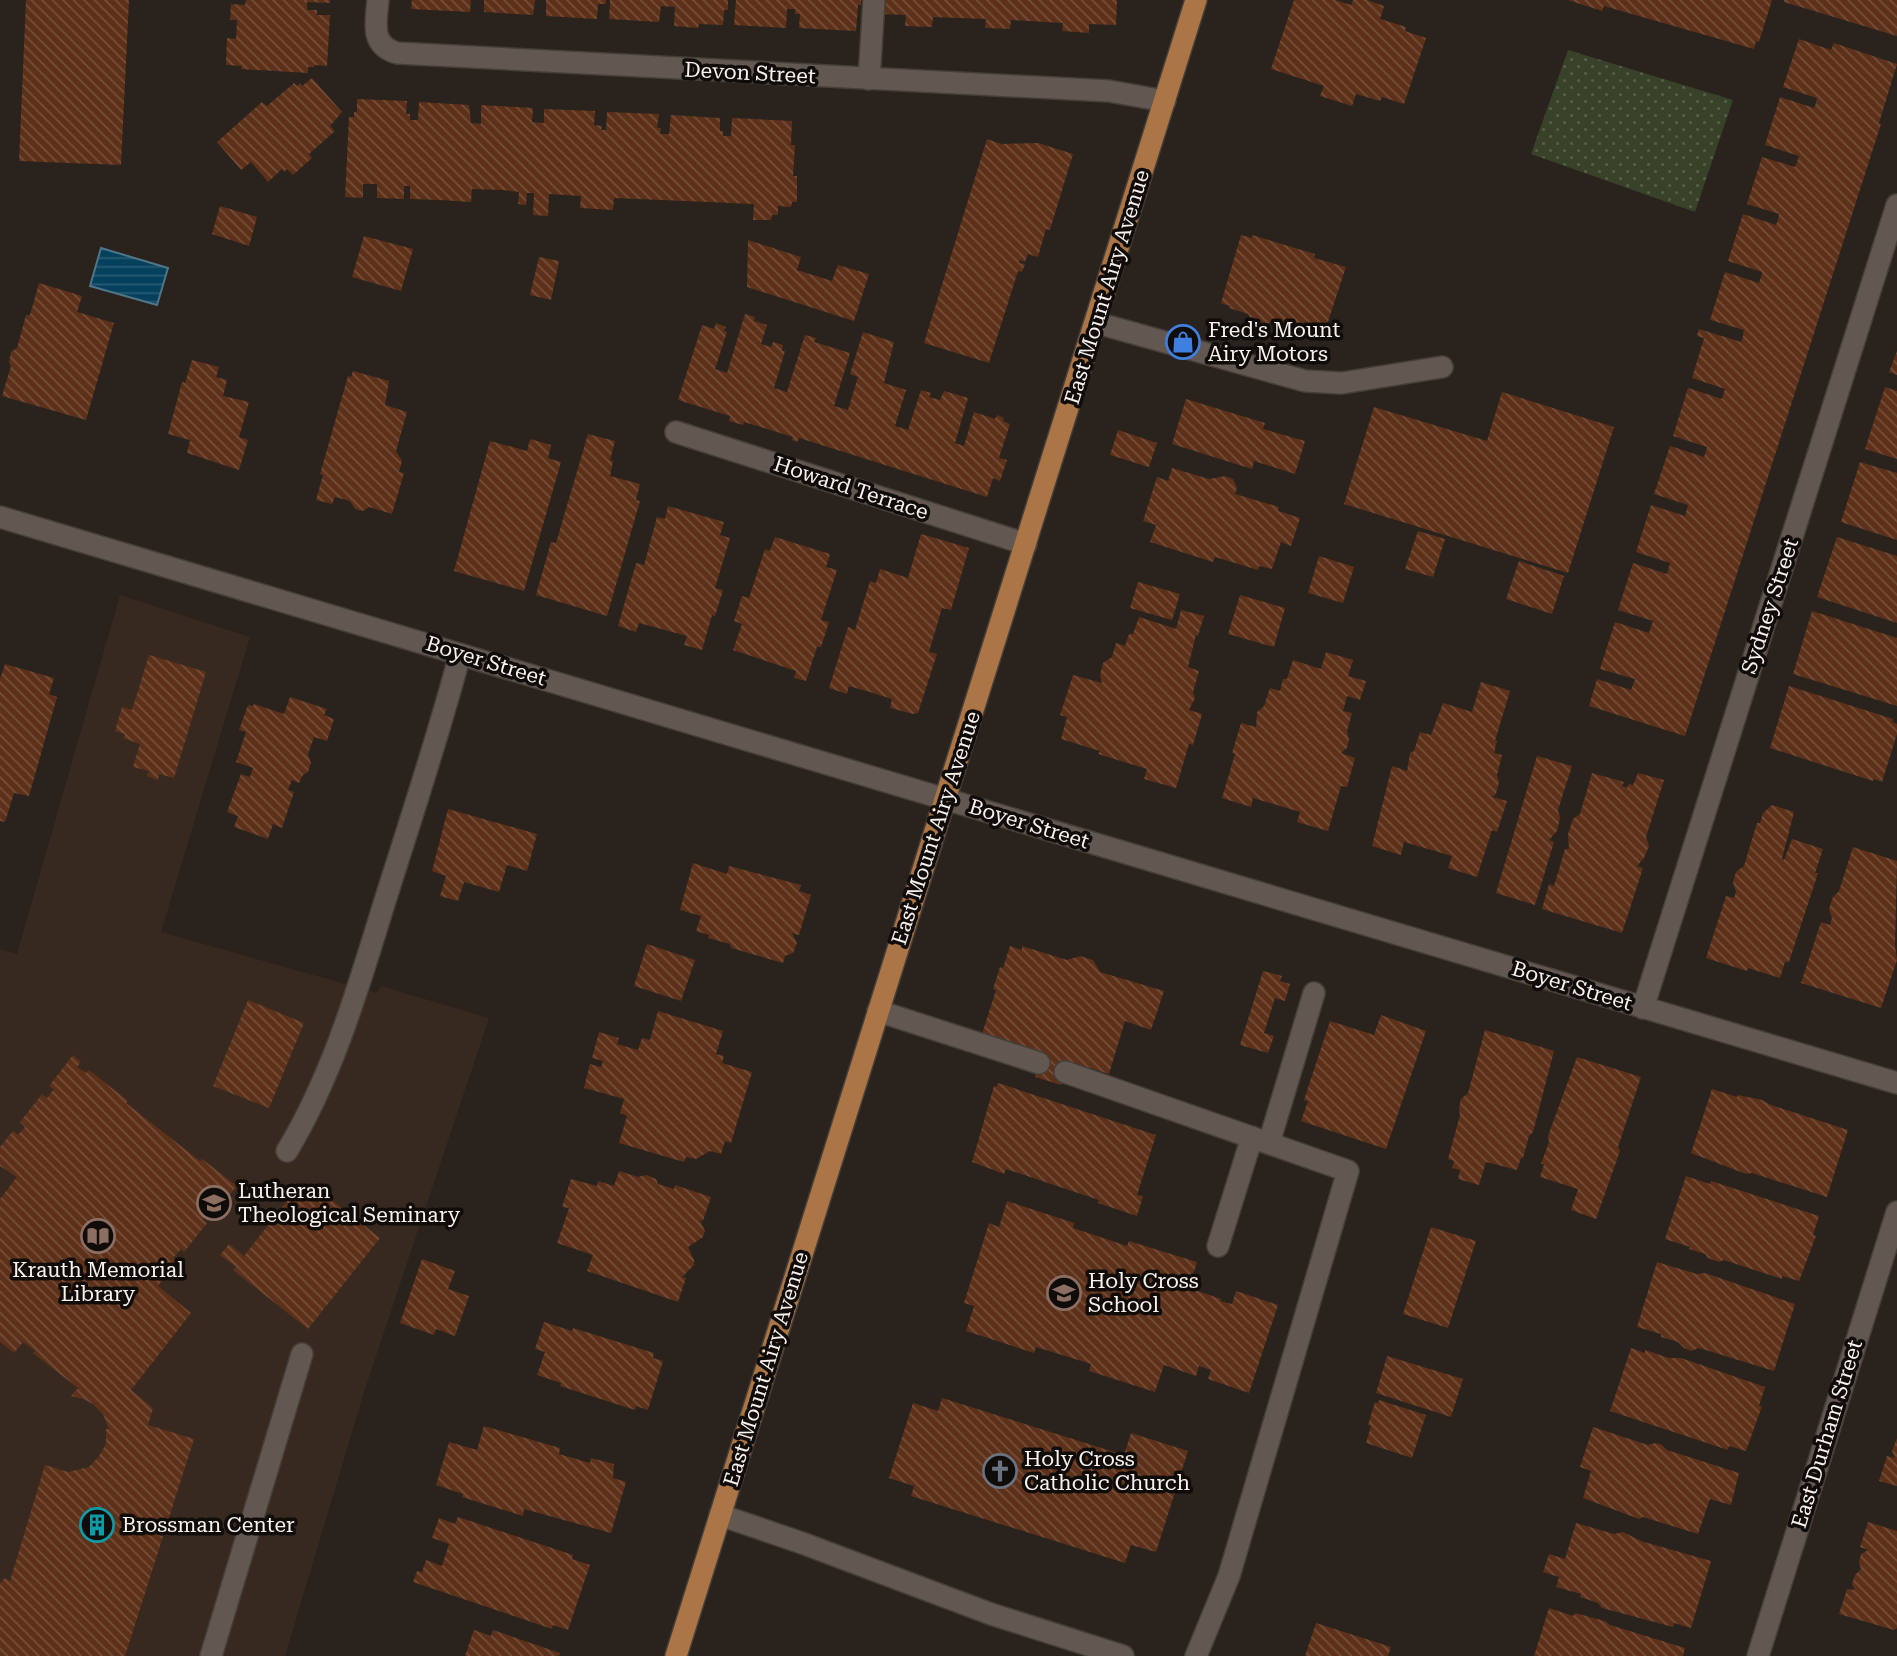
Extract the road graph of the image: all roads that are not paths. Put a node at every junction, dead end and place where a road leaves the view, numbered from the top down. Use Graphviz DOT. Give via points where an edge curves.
graph roads {
  1 [pos="378,0"];
  2 [pos="874,0"];
  3 [pos="1196,0"];
  4 [pos="869,79"];
  5 [pos="1166,101"];
  6 [pos="1897,205"];
  7 [pos="1097,323"];
  8 [pos="1442,367"];
  9 [pos="676,432"];
  10 [pos="0,517"];
  11 [pos="1026,544"];
  12 [pos="460,654"];
  13 [pos="944,798"];
  14 [pos="1314,993"];
  15 [pos="1643,1007"];
  16 [pos="878,1011"];
  17 [pos="1039,1063"];
  18 [pos="1065,1072"];
  19 [pos="1897,1083"];
  20 [pos="1261,1140"];
  21 [pos="287,1151"];
  22 [pos="1897,1212"];
  23 [pos="1218,1246"];
  24 [pos="302,1354"];
  25 [pos="720,1515"];
  26 [pos="211,1656"];
  27 [pos="676,1656"];
  28 [pos="1123,1656"];
  29 [pos="1196,1656"];
  30 [pos="1758,1656"];
  1 -- 4 [label="street, Devon Street" via="379,41 386,50 397,53"];
  2 -- 4 [label="street"];
  3 -- 5 [label="main road, East Mount Airy Avenue"];
  4 -- 5 [label="street, Devon Street" via="1109,90"];
  5 -- 7 [label="main road, East Mount Airy Avenue"];
  6 -- 15 [label="street, Sydney Street"];
  7 -- 8 [label="street" via="1305,381 1342,383"];
  7 -- 11 [label="main road, East Mount Airy Avenue"];
  9 -- 11 [label="street, Howard Terrace"];
  10 -- 12 [label="street, Boyer Street"];
  11 -- 13 [label="main road, East Mount Airy Avenue"];
  12 -- 13 [label="street, Boyer Street"];
  12 -- 21 [label="street" via="331,1063"];
  13 -- 15 [label="street, Boyer Street"];
  13 -- 16 [label="main road, East Mount Airy Avenue"];
  14 -- 20 [label="street"];
  15 -- 19 [label="street, Boyer Street"];
  16 -- 17 [label="street"];
  16 -- 25 [label="main road, East Mount Airy Avenue"];
  18 -- 20 [label="street"];
  20 -- 23 [label="street"];
  20 -- 29 [label="street" via="1348,1171 1229,1576"];
  22 -- 30 [label="street, East Durham Street"];
  24 -- 26 [label="street"];
  25 -- 27 [label="main road, East Mount Airy Avenue"];
  25 -- 28 [label="street" via="991,1614"];
}
